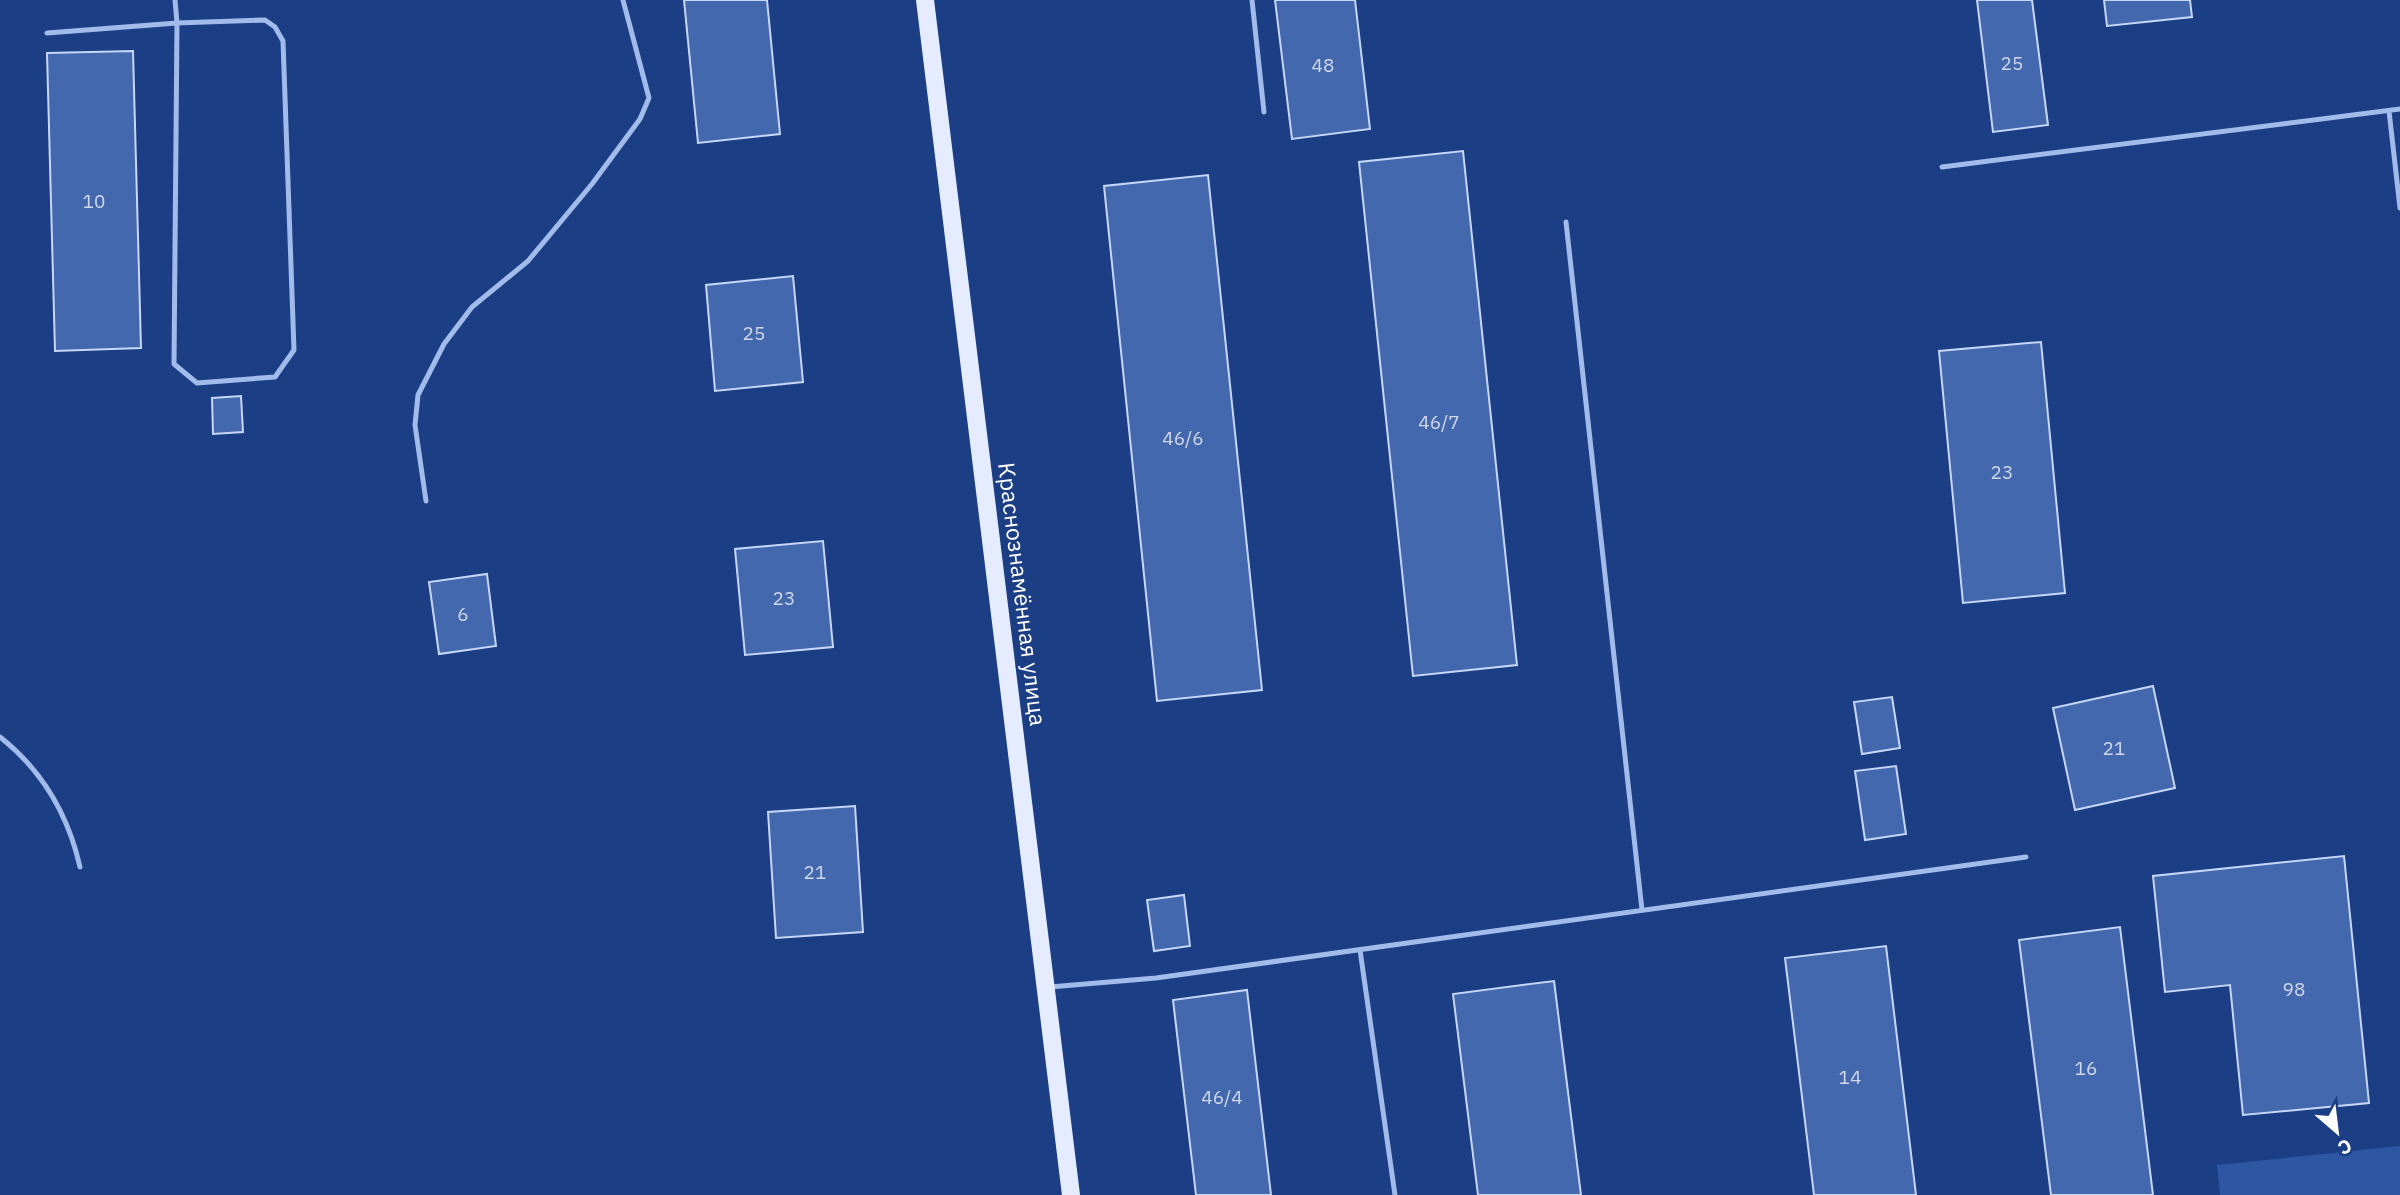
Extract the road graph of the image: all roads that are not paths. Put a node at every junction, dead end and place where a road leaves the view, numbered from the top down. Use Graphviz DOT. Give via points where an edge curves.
graph roads {
  1 [pos="175,0"];
  2 [pos="623,0"];
  3 [pos="925,0"];
  4 [pos="1252,0"];
  5 [pos="177,23"];
  6 [pos="47,33"];
  7 [pos="2400,109"];
  8 [pos="2389,111"];
  9 [pos="1264,112"];
  10 [pos="1942,167"];
  11 [pos="2400,208"];
  12 [pos="1566,222"];
  13 [pos="426,501"];
  14 [pos="0,737"];
  15 [pos="2026,857"];
  16 [pos="80,867"];
  17 [pos="1642,910"];
  18 [pos="1360,950"];
  19 [pos="1047,988"];
  20 [pos="1071,1195"];
  21 [pos="1395,1195"];
  1 -- 5 [label="lane"];
  2 -- 13 [label="lane" via="649,98 640,119 592,184 528,261 472,307 444,344 418,395 415,425"];
  3 -- 19 [label="main road, Краснознамённая улица"];
  4 -- 9 [label="lane"];
  5 -- 5 [label="lane" via="174,364 197,383 275,377 294,350 283,41 265,20"];
  5 -- 6 [label="lane"];
  7 -- 8 [label="lane"];
  8 -- 10 [label="lane"];
  8 -- 11 [label="lane"];
  12 -- 17 [label="lane"];
  14 -- 16 [label="lane" via="19,752 67,819"];
  15 -- 17 [label="lane"];
  17 -- 18 [label="lane"];
  18 -- 19 [label="lane"];
  18 -- 21 [label="lane"];
  19 -- 20 [label="main road, Краснознамённая улица"];
}
